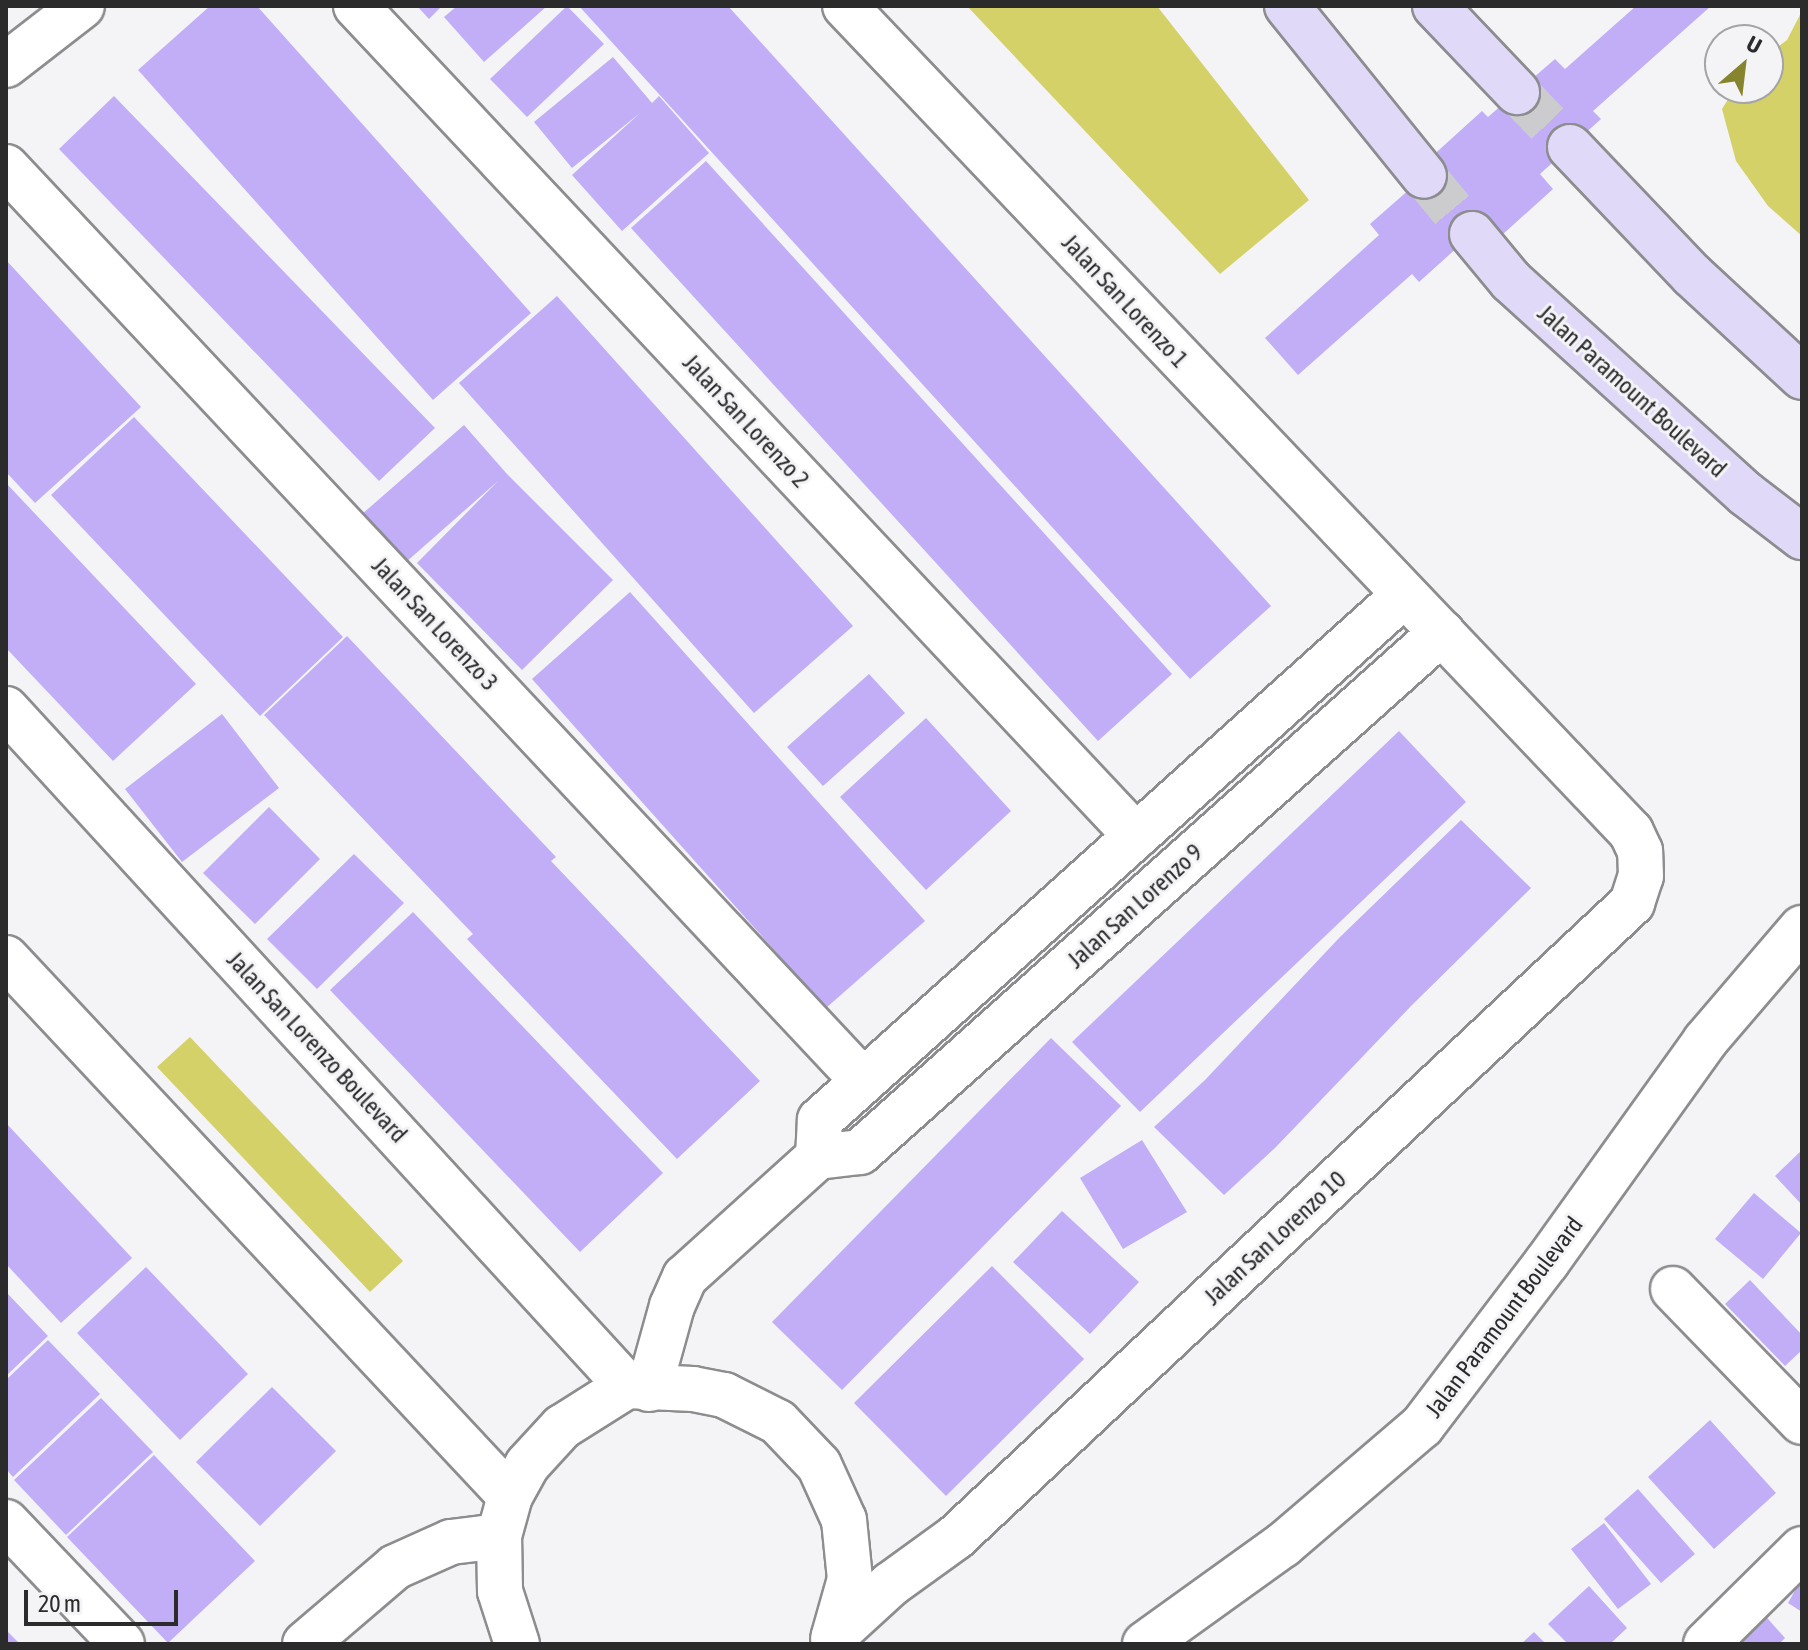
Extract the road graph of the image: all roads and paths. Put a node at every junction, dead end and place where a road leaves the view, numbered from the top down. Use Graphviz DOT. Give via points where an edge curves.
graph roads {
  1 [pos="82,6"];
  2 [pos="356,6"];
  3 [pos="845,6"];
  4 [pos="1287,6"];
  5 [pos="1435,6"];
  6 [pos="6,65"];
  7 [pos="1517,92"];
  8 [pos="1570,147"];
  9 [pos="6,167"];
  10 [pos="1424,176"];
  11 [pos="1472,234"];
  12 [pos="1802,377"];
  13 [pos="1802,537"];
  14 [pos="1404,595"];
  15 [pos="1442,632"];
  16 [pos="6,709"];
  17 [pos="1136,836"];
  18 [pos="1641,876"];
  19 [pos="1802,928"];
  20 [pos="1011,949"];
  21 [pos="6,958"];
  22 [pos="1043,988"];
  23 [pos="863,1081"];
  24 [pos="818,1157"];
  25 [pos="1673,1289"];
  26 [pos="672,1306"];
  27 [pos="638,1387"];
  28 [pos="693,1389"];
  29 [pos="1802,1422"];
  30 [pos="6,1522"];
  31 [pos="503,1535"];
  32 [pos="1802,1549"];
  33 [pos="870,1581"];
  34 [pos="832,1640"];
  35 [pos="122,1644"];
  36 [pos="305,1644"];
  37 [pos="517,1644"];
  38 [pos="1145,1644"];
  39 [pos="1706,1644"];
  1 -- 6 [label="street"];
  2 -- 17 [label="street, Jalan San Lorenzo 2"];
  3 -- 14 [label="street, Jalan San Lorenzo 1"];
  4 -- 10 [label="main road"];
  5 -- 7 [label="main road"];
  8 -- 12 [label="main road" via="1692,275"];
  9 -- 23 [label="street, Jalan San Lorenzo 3"];
  11 -- 13 [label="main road, Jalan Paramount Boulevard" via="1511,281 1746,494"];
  14 -- 15 [label="street, Jalan San Lorenzo 1"];
  14 -- 17 [label="street"];
  15 -- 18 [label="street, Jalan San Lorenzo 1" via="1631,832 1640,851"];
  15 -- 22 [label="street, Jalan San Lorenzo 9"];
  16 -- 27 [label="street, Jalan San Lorenzo Boulevard"];
  17 -- 20 [label="street"];
  18 -- 33 [label="street, Jalan San Lorenzo 10" via="1632,903 956,1537"];
  19 -- 38 [label="street, Jalan Paramount Boulevard" via="1705,1041 1422,1426 1283,1545"];
  20 -- 22 [label="street"];
  20 -- 23 [label="street"];
  21 -- 31 [label="street"];
  22 -- 24 [label="street, Jalan San Lorenzo 9" via="860,1152"];
  23 -- 24 [label="street" via="820,1120"];
  24 -- 26 [label="street" via="685,1277"];
  25 -- 29 [label="street"];
  26 -- 27 [label="street"];
  26 -- 28 [label="street"];
  27 -- 28 [label="street"];
  27 -- 31 [label="street" via="562,1427 527,1465"];
  28 -- 33 [label="street" via="724,1395 778,1422 819,1465"];
  30 -- 35 [label="street"];
  31 -- 36 [label="street" via="451,1542 395,1567"];
  31 -- 37 [label="street" via="500,1591"];
  32 -- 39 [label="street"];
  33 -- 34 [label="street"];
}
